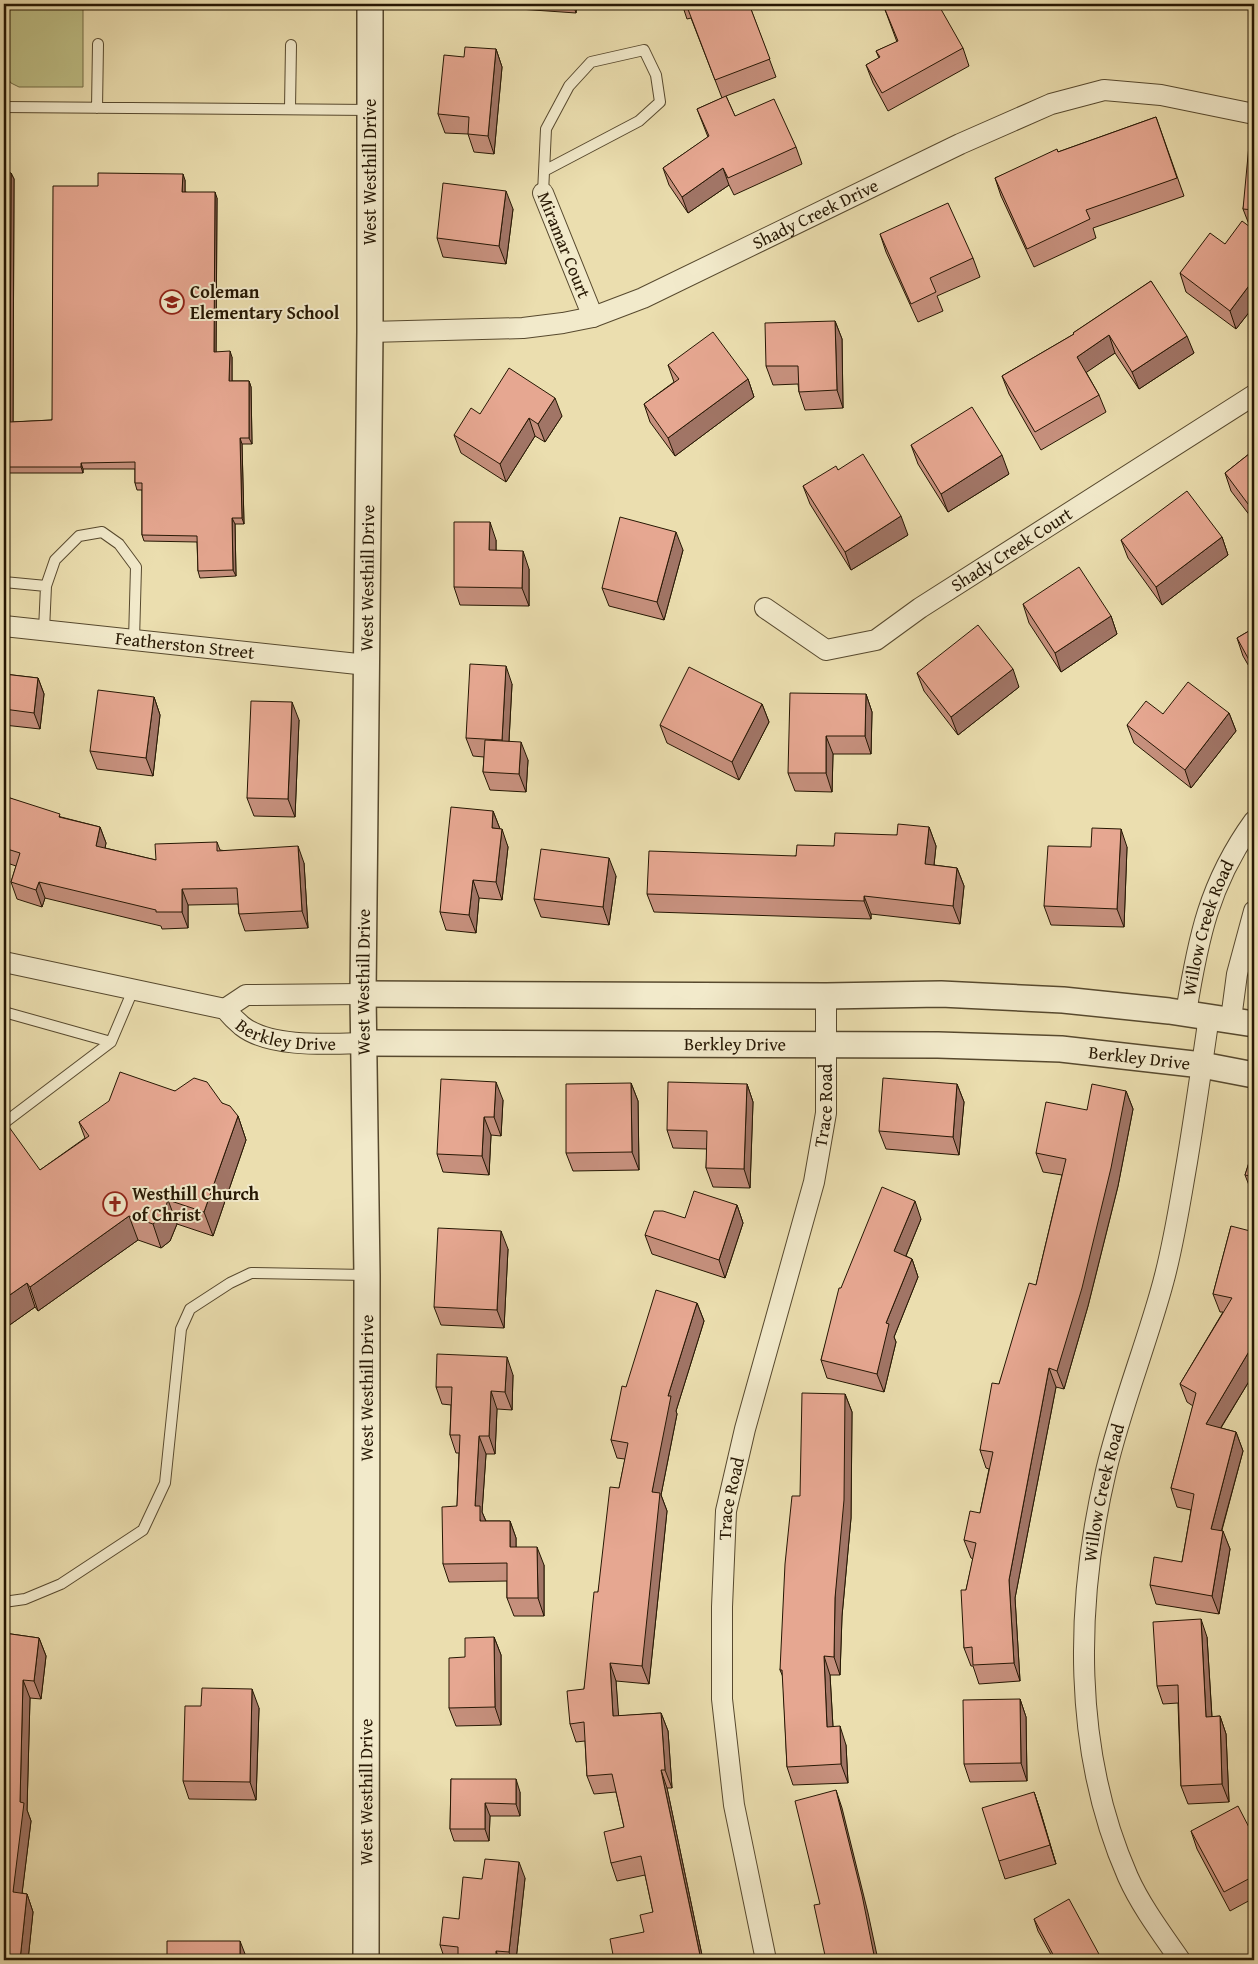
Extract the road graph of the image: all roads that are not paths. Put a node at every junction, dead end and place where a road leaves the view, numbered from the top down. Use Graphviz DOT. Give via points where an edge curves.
graph roads {
  1 [pos="370,4"];
  2 [pos="98,44"];
  3 [pos="291,45"];
  4 [pos="4,107"];
  5 [pos="97,108"];
  6 [pos="290,108"];
  7 [pos="370,110"];
  8 [pos="1254,114"];
  9 [pos="544,171"];
  10 [pos="543,193"];
  11 [pos="592,317"];
  12 [pos="370,332"];
  13 [pos="1254,394"];
  14 [pos="4,582"];
  15 [pos="46,586"];
  16 [pos="765,608"];
  17 [pos="4,626"];
  18 [pos="44,630"];
  19 [pos="134,640"];
  20 [pos="367,665"];
  21 [pos="1254,821"];
  22 [pos="1254,911"];
  23 [pos="4,962"];
  24 [pos="133,990"];
  25 [pos="364,994"];
  26 [pos="826,996"];
  27 [pos="225,1009"];
  28 [pos="4,1012"];
  29 [pos="1220,1018"];
  30 [pos="111,1042"];
  31 [pos="364,1043"];
  32 [pos="827,1045"];
  33 [pos="1202,1066"];
  34 [pos="1254,1074"];
  35 [pos="4,1123"];
  36 [pos="367,1275"];
  37 [pos="4,1602"];
  38 [pos="366,1960"];
  39 [pos="766,1960"];
  40 [pos="1180,1960"];
  1 -- 7 [label="street, West Westhill Drive"];
  2 -- 5 [label="lane"];
  3 -- 6 [label="lane"];
  4 -- 5 [label="lane"];
  5 -- 6 [label="lane"];
  6 -- 7 [label="lane"];
  7 -- 12 [label="street, West Westhill Drive"];
  8 -- 11 [label="street, Shady Creek Drive" via="1161,95 1104,90 1050,104 960,144 643,298"];
  9 -- 9 [label="lane, Miramar Court" via="546,129 569,86 591,62 644,50 656,76 660,102 639,121"];
  9 -- 10 [label="lane, Miramar Court"];
  10 -- 11 [label="street, Miramar Court"];
  11 -- 12 [label="street, Shady Creek Drive" via="523,328"];
  12 -- 20 [label="street, West Westhill Drive"];
  13 -- 16 [label="street, Shady Creek Court" via="920,608 876,640 826,650"];
  14 -- 15 [label="lane"];
  15 -- 18 [label="lane"];
  15 -- 19 [label="lane" via="55,560 79,536 102,532 120,544 136,567"];
  17 -- 18 [label="street, Featherston Street"];
  18 -- 19 [label="street, Featherston Street"];
  19 -- 20 [label="street, Featherston Street"];
  20 -- 25 [label="street, West Westhill Drive"];
  21 -- 29 [label="street, Willow Creek Road" via="1236,845 1200,932"];
  22 -- 29 [label="street, Willow Creek Road" via="1238,974"];
  23 -- 24 [label="street, Berkley Drive"];
  24 -- 27 [label="street, Berkley Drive"];
  24 -- 30 [label="lane"];
  25 -- 26 [label="street, Berkley Drive"];
  25 -- 27 [label="street, Berkley Drive" via="246,995"];
  25 -- 31 [label="street, West Westhill Drive"];
  26 -- 29 [label="street, Berkley Drive" via="941,994 1063,1000"];
  26 -- 32 [label="street, Trace Road"];
  27 -- 31 [label="street, Berkley Drive" via="243,1027 271,1038 297,1044"];
  28 -- 30 [label="lane"];
  29 -- 33 [label="street, Willow Creek Road"];
  30 -- 35 [label="lane"];
  31 -- 32 [label="street, Berkley Drive"];
  31 -- 36 [label="street, West Westhill Drive"];
  32 -- 33 [label="street, Berkley Drive" via="1061,1050"];
  32 -- 39 [label="street, Trace Road" via="826,1113 814,1182 745,1428 726,1512 722,1699 734,1805"];
  33 -- 34 [label="street, Berkley Drive"];
  33 -- 40 [label="street, Willow Creek Road" via="1164,1281 1106,1470 1092,1542 1084,1639 1092,1762 1108,1822 1128,1878"];
  36 -- 37 [label="lane" via="252,1272 190,1308 181,1329 166,1482 143,1530 61,1584 25,1600"];
  36 -- 38 [label="street, West Westhill Drive"];
}
